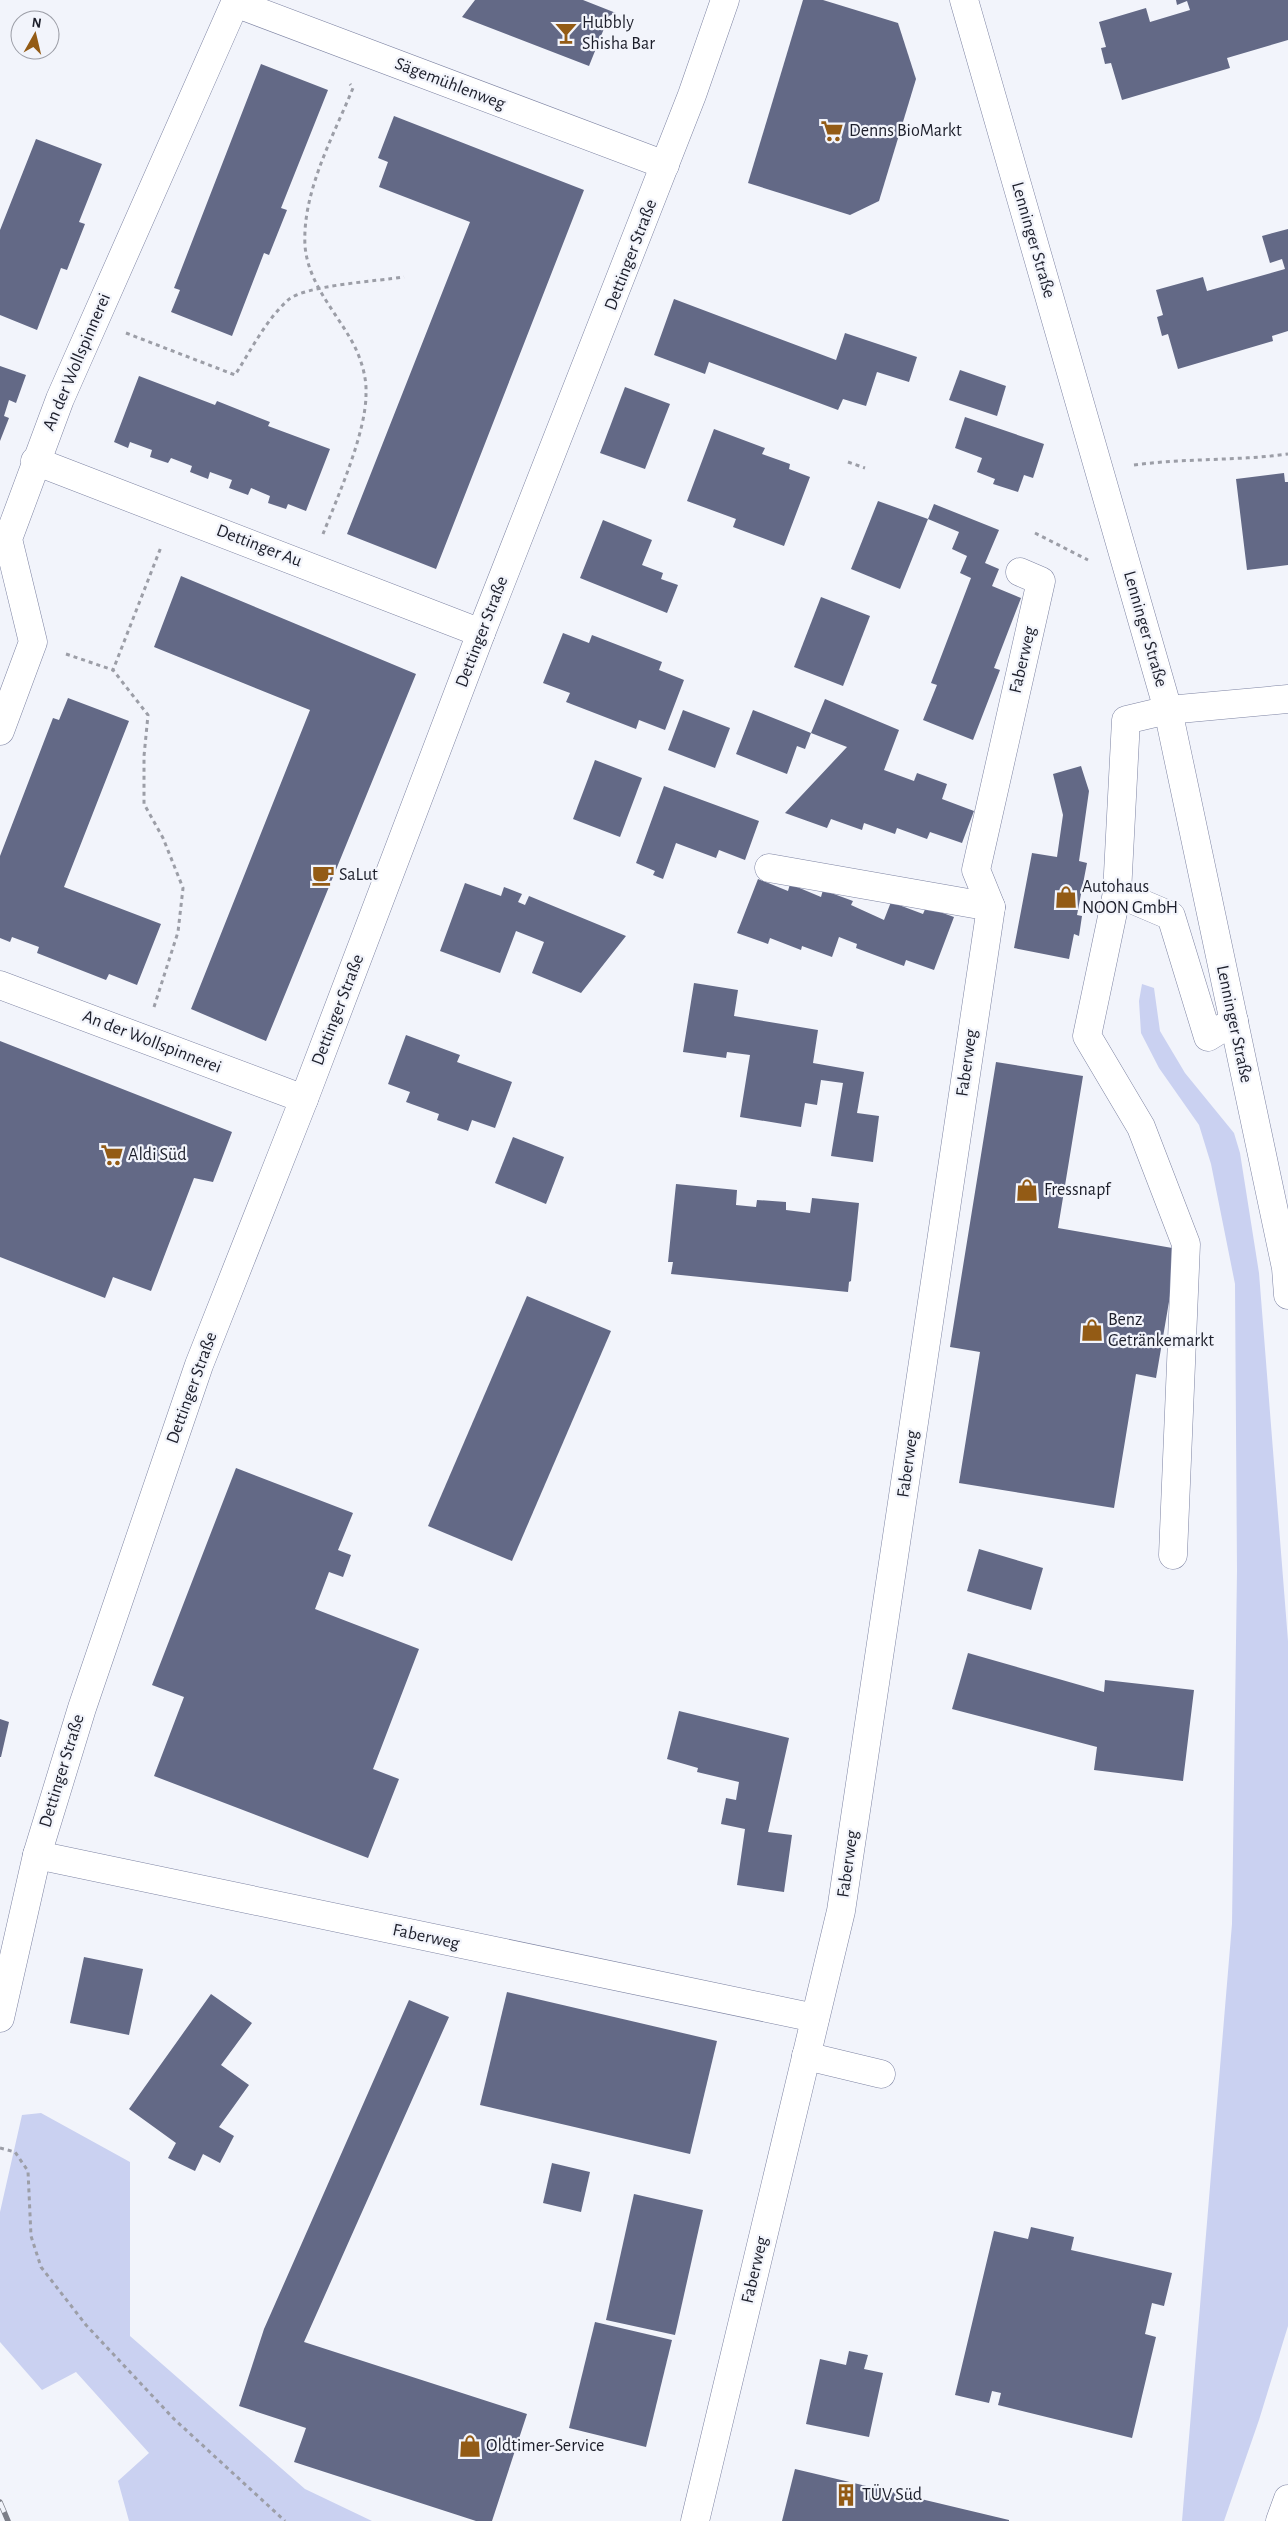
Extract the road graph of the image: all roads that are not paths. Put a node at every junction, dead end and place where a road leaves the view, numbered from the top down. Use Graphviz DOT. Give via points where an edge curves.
graph roads {
  1 [pos="964,0"];
  2 [pos="235,3"];
  3 [pos="725,5"];
  4 [pos="666,166"];
  5 [pos="35,461"];
  6 [pos="1020,572"];
  7 [pos="481,633"];
  8 [pos="1288,699"];
  9 [pos="1168,710"];
  10 [pos="0,731"];
  11 [pos="770,868"];
  12 [pos="1117,893"];
  13 [pos="991,907"];
  14 [pos="0,985"];
  15 [pos="1234,1020"];
  16 [pos="304,1099"];
  17 [pos="1287,1268"];
  18 [pos="1288,1295"];
  19 [pos="1173,1554"];
  20 [pos="37,1855"];
  21 [pos="0,2018"];
  22 [pos="815,2018"];
  23 [pos="806,2056"];
  24 [pos="882,2074"];
  25 [pos="1288,2499"];
  26 [pos="695,2521"];
  27 [pos="1280,2521"];
  1 -- 9 [label="street, Lenninger Straße"];
  2 -- 4 [label="street, Sägemühlenweg"];
  2 -- 5 [label="street, An der Wollspinnerei"];
  3 -- 4 [label="street, Dettinger Straße"];
  4 -- 7 [label="street, Dettinger Straße"];
  5 -- 7 [label="street, Dettinger Au"];
  5 -- 10 [label="street, An der Wollspinnerei" via="8,539 33,642"];
  6 -- 13 [label="street, Faberweg" via="1041,581 976,870"];
  7 -- 16 [label="street, Dettinger Straße"];
  8 -- 9 [label="street"];
  9 -- 12 [label="street" via="1126,720"];
  9 -- 15 [label="street, Lenninger Straße"];
  11 -- 13 [label="street"];
  12 -- 15 [label="street" via="1171,916 1208,1037"];
  12 -- 19 [label="street" via="1087,1036 1141,1126 1186,1244"];
  13 -- 22 [label="street, Faberweg" via="841,1912"];
  14 -- 16 [label="street, An der Wollspinnerei"];
  15 -- 17 [label="street, Lenninger Straße"];
  16 -- 20 [label="street, Dettinger Straße" via="199,1365 82,1708"];
  17 -- 18 [label="street, Lenninger Straße"];
  20 -- 21 [label="street, Dettinger Straße"];
  20 -- 22 [label="street, Faberweg"];
  22 -- 23 [label="street, Faberweg"];
  23 -- 24 [label="street"];
  23 -- 26 [label="street, Faberweg"];
  25 -- 27 [label="street"];
}
